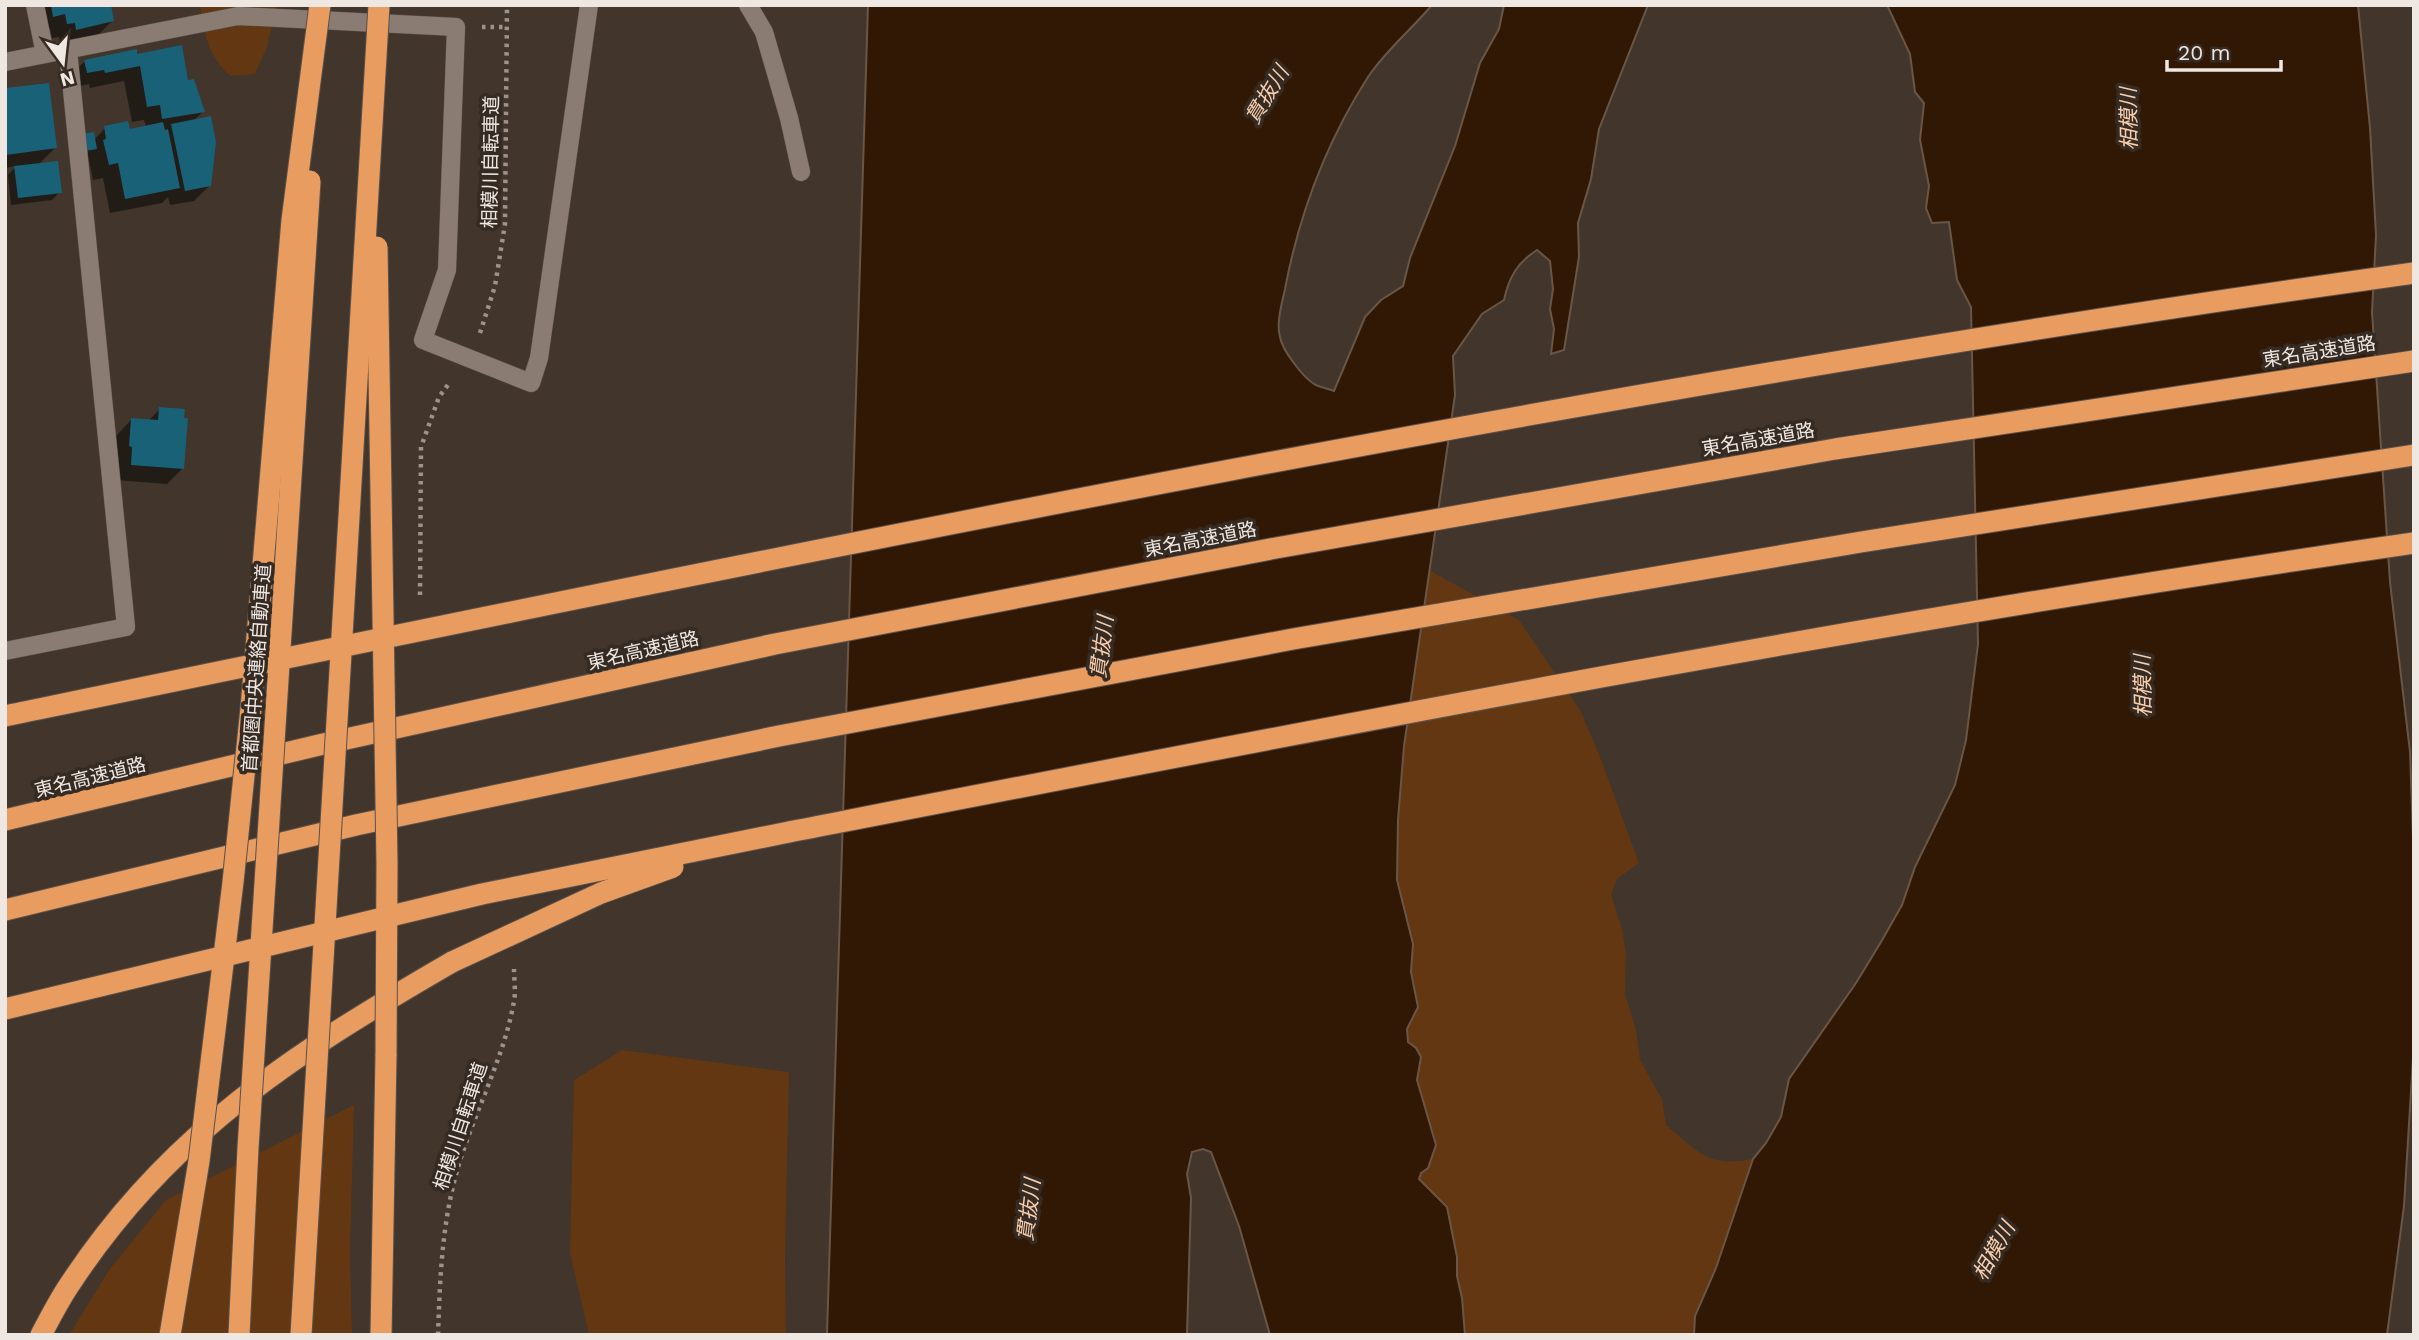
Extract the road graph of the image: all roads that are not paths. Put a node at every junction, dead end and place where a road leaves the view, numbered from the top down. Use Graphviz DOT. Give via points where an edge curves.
graph roads {
  1 [pos="35,5"];
  2 [pos="320,5"];
  3 [pos="379,5"];
  4 [pos="589,5"];
  5 [pos="748,5"];
  6 [pos="68,50"];
  7 [pos="45,54"];
  8 [pos="5,62"];
  9 [pos="374,77"];
  10 [pos="801,172"];
  11 [pos="2414,273"];
  12 [pos="2414,360"];
  13 [pos="2414,455"];
  14 [pos="2414,542"];
  15 [pos="5,651"];
  16 [pos="5,716"];
  17 [pos="5,820"];
  18 [pos="789,832"];
  19 [pos="5,910"];
  20 [pos="5,1009"];
  21 [pos="41,1335"];
  22 [pos="170,1335"];
  23 [pos="239,1335"];
  24 [pos="301,1335"];
  25 [pos="381,1335"];
  1 -- 7 [label="street"];
  2 -- 22 [label="highway, bridge" via="292,220 233,882 198,1161"];
  2 -- 23 [label="highway, 首都圏中央連絡自動車道, bridge"];
  3 -- 9 [label="highway, bridge"];
  4 -- 6 [label="street" via="539,358 531,383 423,340 447,270 456,27 238,16"];
  5 -- 10 [label="street" via="764,32"];
  6 -- 7 [label="street"];
  6 -- 15 [label="street" via="126,626"];
  7 -- 8 [label="street"];
  9 -- 24 [label="highway, bridge"];
  9 -- 25 [label="highway, bridge" via="387,863"];
  11 -- 16 [label="highway, bridge" via="1825,364 1270,461"];
  12 -- 17 [label="highway, 東名高速道路" via="1835,449 1276,548 775,644"];
  13 -- 19 [label="highway" via="1320,634 779,736 356,825"];
  14 -- 18 [label="highway" via="1854,632 1310,730"];
  18 -- 20 [label="highway, bridge" via="482,894"];
  18 -- 21 [label="highway, bridge" via="601,893 452,962 285,1066 218,1118 111,1227 69,1285"];
}
